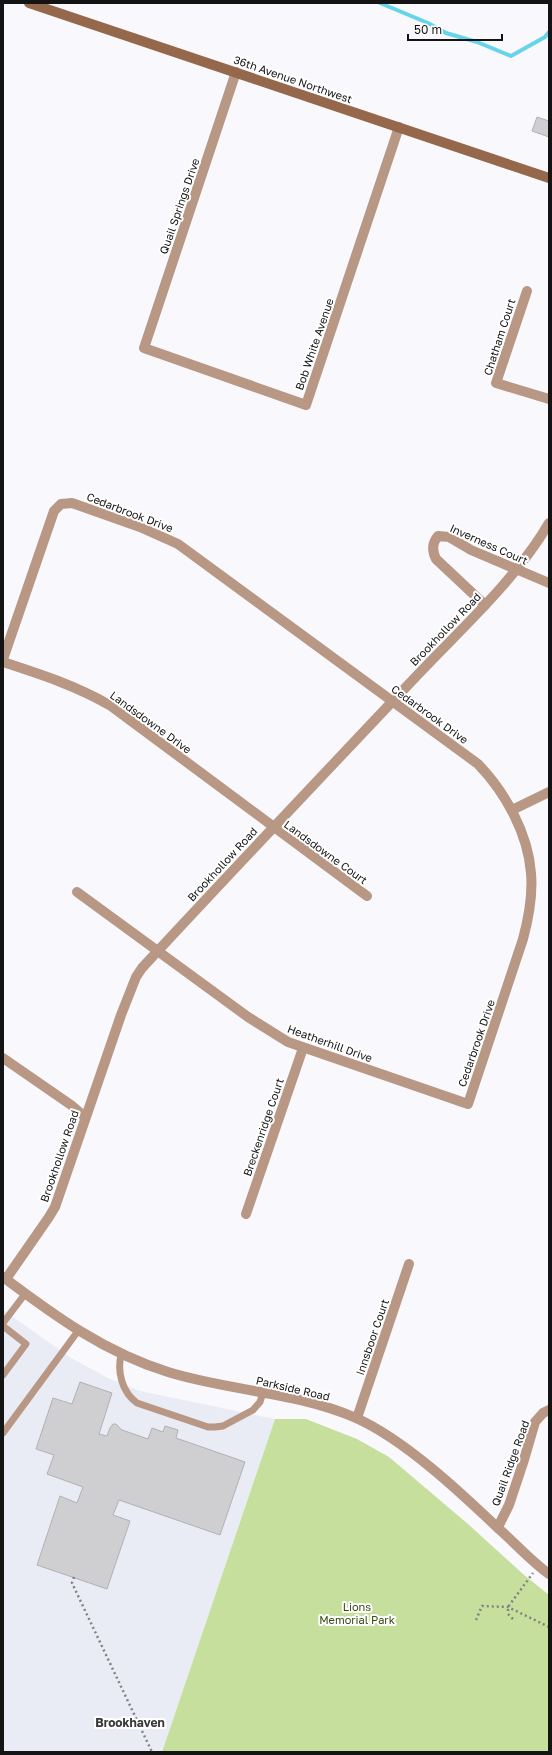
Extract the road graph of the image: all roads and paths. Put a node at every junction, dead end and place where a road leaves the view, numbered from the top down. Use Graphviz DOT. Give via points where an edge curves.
graph roads {
  1 [pos="29,3"];
  2 [pos="236,72"];
  3 [pos="400,127"];
  4 [pos="549,178"];
  5 [pos="527,291"];
  6 [pos="144,348"];
  7 [pos="549,399"];
  8 [pos="549,523"];
  9 [pos="515,569"];
  10 [pos="549,583"];
  11 [pos="485,605"];
  12 [pos="3,661"];
  13 [pos="392,702"];
  14 [pos="549,792"];
  15 [pos="512,810"];
  16 [pos="272,827"];
  17 [pos="77,892"];
  18 [pos="366,896"];
  19 [pos="158,951"];
  20 [pos="303,1048"];
  21 [pos="3,1058"];
  22 [pos="468,1104"];
  23 [pos="85,1117"];
  24 [pos="246,1214"];
  25 [pos="409,1264"];
  26 [pos="4,1278"];
  27 [pos="25,1294"];
  28 [pos="3,1325"];
  29 [pos="78,1332"];
  30 [pos="121,1355"];
  31 [pos="3,1375"];
  32 [pos="263,1393"];
  33 [pos="549,1410"];
  34 [pos="357,1418"];
  35 [pos="3,1433"];
  36 [pos="498,1528"];
  37 [pos="538,1566"];
  38 [pos="549,1574"];
  39 [pos="74,1577"];
  40 [pos="508,1607"];
  41 [pos="513,1619"];
  42 [pos="476,1620"];
  43 [pos="549,1627"];
  44 [pos="152,1752"];
  1 -- 2 [label="main road, 36th Avenue Northwest"];
  2 -- 3 [label="main road, 36th Avenue Northwest"];
  2 -- 6 [label="street, Quail Springs Drive"];
  3 -- 4 [label="main road, 36th Avenue Northwest"];
  3 -- 6 [label="street, Bob White Avenue" via="306,405"];
  5 -- 7 [label="street, Chatham Court" via="496,383"];
  8 -- 9 [label="street, Brookhollow Road"];
  9 -- 10 [label="street, Inverness Court"];
  9 -- 11 [label="street, Brookhollow Road"];
  9 -- 11 [label="street, Inverness Court" via="470,550 449,537 438,536 435,539 433,552 436,559"];
  11 -- 13 [label="street, Brookhollow Road"];
  12 -- 13 [label="street, Cedarbrook Drive" via="58,506 65,502 140,527 178,544"];
  12 -- 16 [label="street, Landsdowne Drive" via="62,682 111,706"];
  13 -- 15 [label="street, Cedarbrook Drive" via="478,764 502,793"];
  13 -- 16 [label="street, Brookhollow Road"];
  14 -- 15 [label="street"];
  15 -- 22 [label="street, Cedarbrook Drive" via="526,847 531,871 531,902 523,940"];
  16 -- 18 [label="street, Landsdowne Court"];
  16 -- 19 [label="street, Brookhollow Road"];
  17 -- 19 [label="street, Heatherhill Drive"];
  19 -- 20 [label="street, Heatherhill Drive" via="265,1029"];
  19 -- 23 [label="street, Brookhollow Road" via="136,977 120,1015"];
  20 -- 22 [label="street, Heatherhill Drive"];
  20 -- 24 [label="street, Breckenridge Court"];
  21 -- 23 [label="street"];
  23 -- 26 [label="street, Brookhollow Road" via="52,1212"];
  25 -- 34 [label="street, Innsboor Court"];
  26 -- 27 [label="street, Parkside Road"];
  27 -- 28 [label="lane"];
  27 -- 29 [label="street, Parkside Road"];
  28 -- 31 [label="lane" via="26,1344"];
  29 -- 30 [label="street, Parkside Road"];
  29 -- 35 [label="lane"];
  30 -- 32 [label="street, Parkside Road" via="169,1372"];
  30 -- 32 [label="lane" via="120,1376 132,1399 137,1403 208,1427 223,1426 253,1410"];
  32 -- 34 [label="street, Parkside Road" via="313,1404"];
  33 -- 36 [label="street, Quail Ridge Road" via="535,1422 521,1470"];
  34 -- 36 [label="street, Parkside Road" via="398,1442"];
  36 -- 37 [label="street, Parkside Road"];
  37 -- 38 [label="street, Parkside Road"];
  37 -- 40 [label="path"];
  39 -- 44 [label="path" via="72,1583"];
  40 -- 41 [label="path" via="508,1614"];
  40 -- 42 [label="path" via="482,1606"];
  40 -- 43 [label="path"];
}
